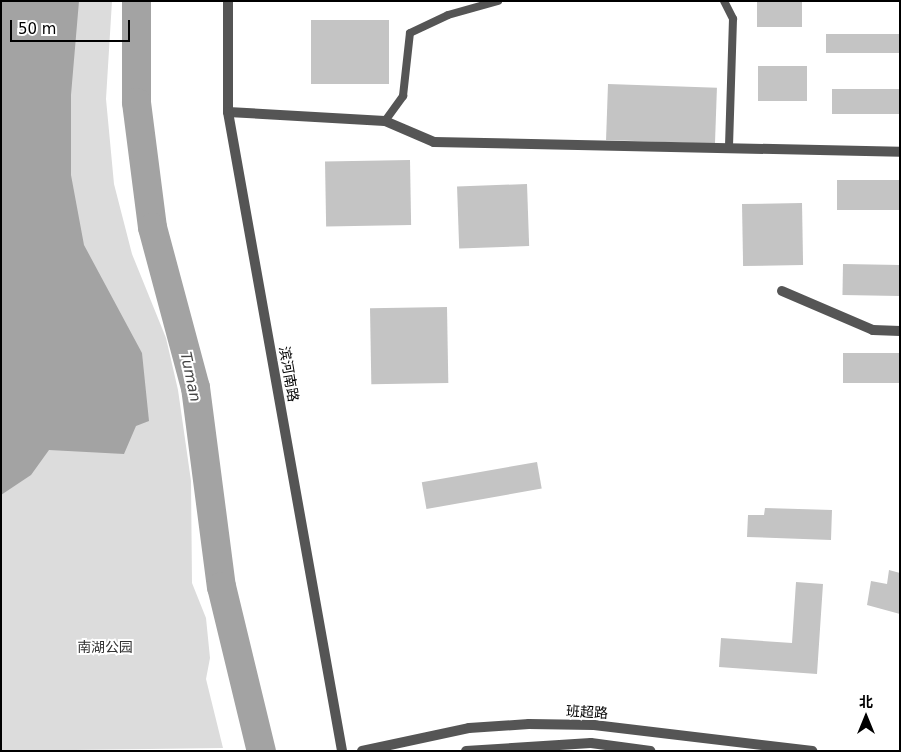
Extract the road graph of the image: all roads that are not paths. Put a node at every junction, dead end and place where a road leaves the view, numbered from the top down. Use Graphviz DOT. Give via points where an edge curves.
graph roads {
  1 [pos="228,1"];
  2 [pos="498,1"];
  3 [pos="724,1"];
  4 [pos="228,112"];
  5 [pos="385,121"];
  6 [pos="729,149"];
  7 [pos="900,152"];
  8 [pos="782,291"];
  9 [pos="900,331"];
  10 [pos="342,751"];
  11 [pos="362,751"];
  12 [pos="466,751"];
  13 [pos="650,751"];
  14 [pos="812,751"];
  1 -- 4 [label="street, 滨河南路"];
  2 -- 5 [label="lane" via="448,14 410,33 403,96"];
  3 -- 6 [label="lane" via="733,19"];
  4 -- 5 [label="street"];
  4 -- 10 [label="street, 滨河南路"];
  5 -- 6 [label="street" via="434,142"];
  6 -- 7 [label="street"];
  8 -- 9 [label="street" via="873,330"];
  11 -- 14 [label="street, 班超路" via="469,728 538,724 594,725"];
  12 -- 13 [label="street" via="591,743"];
}
